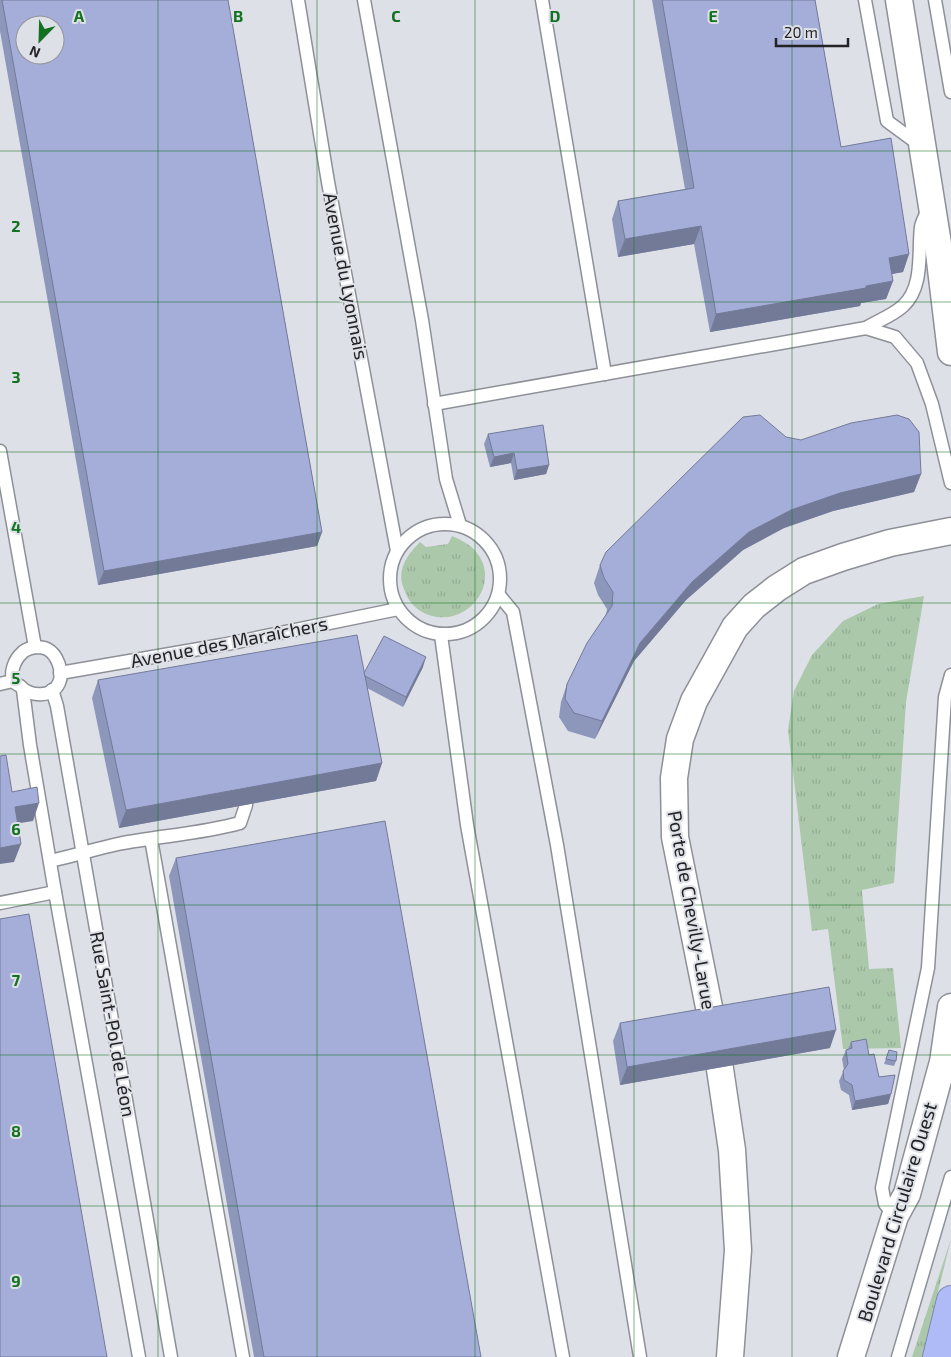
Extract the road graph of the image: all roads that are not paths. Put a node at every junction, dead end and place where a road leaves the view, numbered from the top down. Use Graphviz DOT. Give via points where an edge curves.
graph roads {
  1 [pos="298,0"];
  2 [pos="364,0"];
  3 [pos="542,0"];
  4 [pos="865,0"];
  5 [pos="899,0"];
  6 [pos="936,0"];
  7 [pos="951,92"];
  8 [pos="922,148"];
  9 [pos="932,201"];
  10 [pos="866,328"];
  11 [pos="951,352"];
  12 [pos="605,374"];
  13 [pos="434,404"];
  14 [pos="0,451"];
  15 [pos="951,483"];
  16 [pos="460,526"];
  17 [pos="951,531"];
  18 [pos="397,551"];
  19 [pos="499,595"];
  20 [pos="398,609"];
  21 [pos="441,635"];
  22 [pos="36,647"];
  23 [pos="60,673"];
  24 [pos="951,675"];
  25 [pos="14,681"];
  26 [pos="0,684"];
  27 [pos="23,690"];
  28 [pos="52,690"];
  29 [pos="246,805"];
  30 [pos="151,839"];
  31 [pos="82,854"];
  32 [pos="50,861"];
  33 [pos="56,892"];
  34 [pos="0,903"];
  35 [pos="951,1006"];
  36 [pos="951,1177"];
  37 [pos="895,1216"];
  38 [pos="951,1300"];
  39 [pos="139,1357"];
  40 [pos="171,1357"];
  41 [pos="243,1357"];
  42 [pos="563,1357"];
  43 [pos="640,1357"];
  44 [pos="730,1357"];
  45 [pos="851,1357"];
  46 [pos="898,1357"];
  47 [pos="937,1357"];
  1 -- 18 [label="lane, Avenue du Lyonnais"];
  2 -- 13 [label="lane" via="422,320"];
  3 -- 12 [label="lane"];
  4 -- 8 [label="lane" via="887,121"];
  5 -- 8 [label="street"];
  6 -- 7 [label="lane"];
  8 -- 9 [label="street"];
  9 -- 10 [label="lane" via="922,225 918,272 911,295 896,312"];
  9 -- 11 [label="street"];
  10 -- 12 [label="lane"];
  10 -- 15 [label="lane" via="895,338 917,363 932,404"];
  12 -- 13 [label="lane"];
  13 -- 16 [label="lane" via="446,479"];
  14 -- 22 [label="lane"];
  16 -- 18 [label="lane" via="438,524 417,531"];
  16 -- 19 [label="lane" via="485,540 494,552 501,580"];
  17 -- 44 [label="street, Porte de Chevilly-Larue" via="890,543 843,557 804,571 777,588 735,627 694,702 680,739 674,778 676,837 716,1042 732,1150 738,1250"];
  18 -- 20 [label="lane" via="391,567 390,584 391,596"];
  19 -- 21 [label="lane" via="493,608 471,629"];
  19 -- 43 [label="lane" via="514,612 557,844"];
  20 -- 21 [label="lane" via="425,632"];
  20 -- 23 [label="lane, Avenue des Maraîchers" via="222,645"];
  21 -- 42 [label="lane" via="467,825"];
  22 -- 23 [label="lane" via="53,653"];
  22 -- 25 [label="lane" via="21,654 12,670"];
  23 -- 28 [label="lane" via="59,682"];
  24 -- 37 [label="lane" via="945,697 928,968 882,1188 885,1204"];
  25 -- 26 [label="lane"];
  25 -- 27 [label="lane"];
  27 -- 28 [label="lane" via="36,695"];
  27 -- 32 [label="lane, Rue Saint-Pol de Léon"];
  28 -- 31 [label="lane, Rue Saint-Pol de Léon"];
  29 -- 30 [label="lane" via="240,823"];
  30 -- 31 [label="lane"];
  30 -- 41 [label="lane"];
  31 -- 32 [label="lane"];
  31 -- 40 [label="lane, Rue Saint-Pol de Léon"];
  32 -- 33 [label="lane, Rue Saint-Pol de Léon"];
  33 -- 34 [label="lane"];
  33 -- 39 [label="lane, Rue Saint-Pol de Léon"];
  35 -- 37 [label="street, Boulevard Circulaire Ouest" via="940,1071 907,1194"];
  36 -- 46 [label="lane"];
  37 -- 45 [label="street, Boulevard Circulaire Ouest"];
  38 -- 47 [label="highway"];
}
